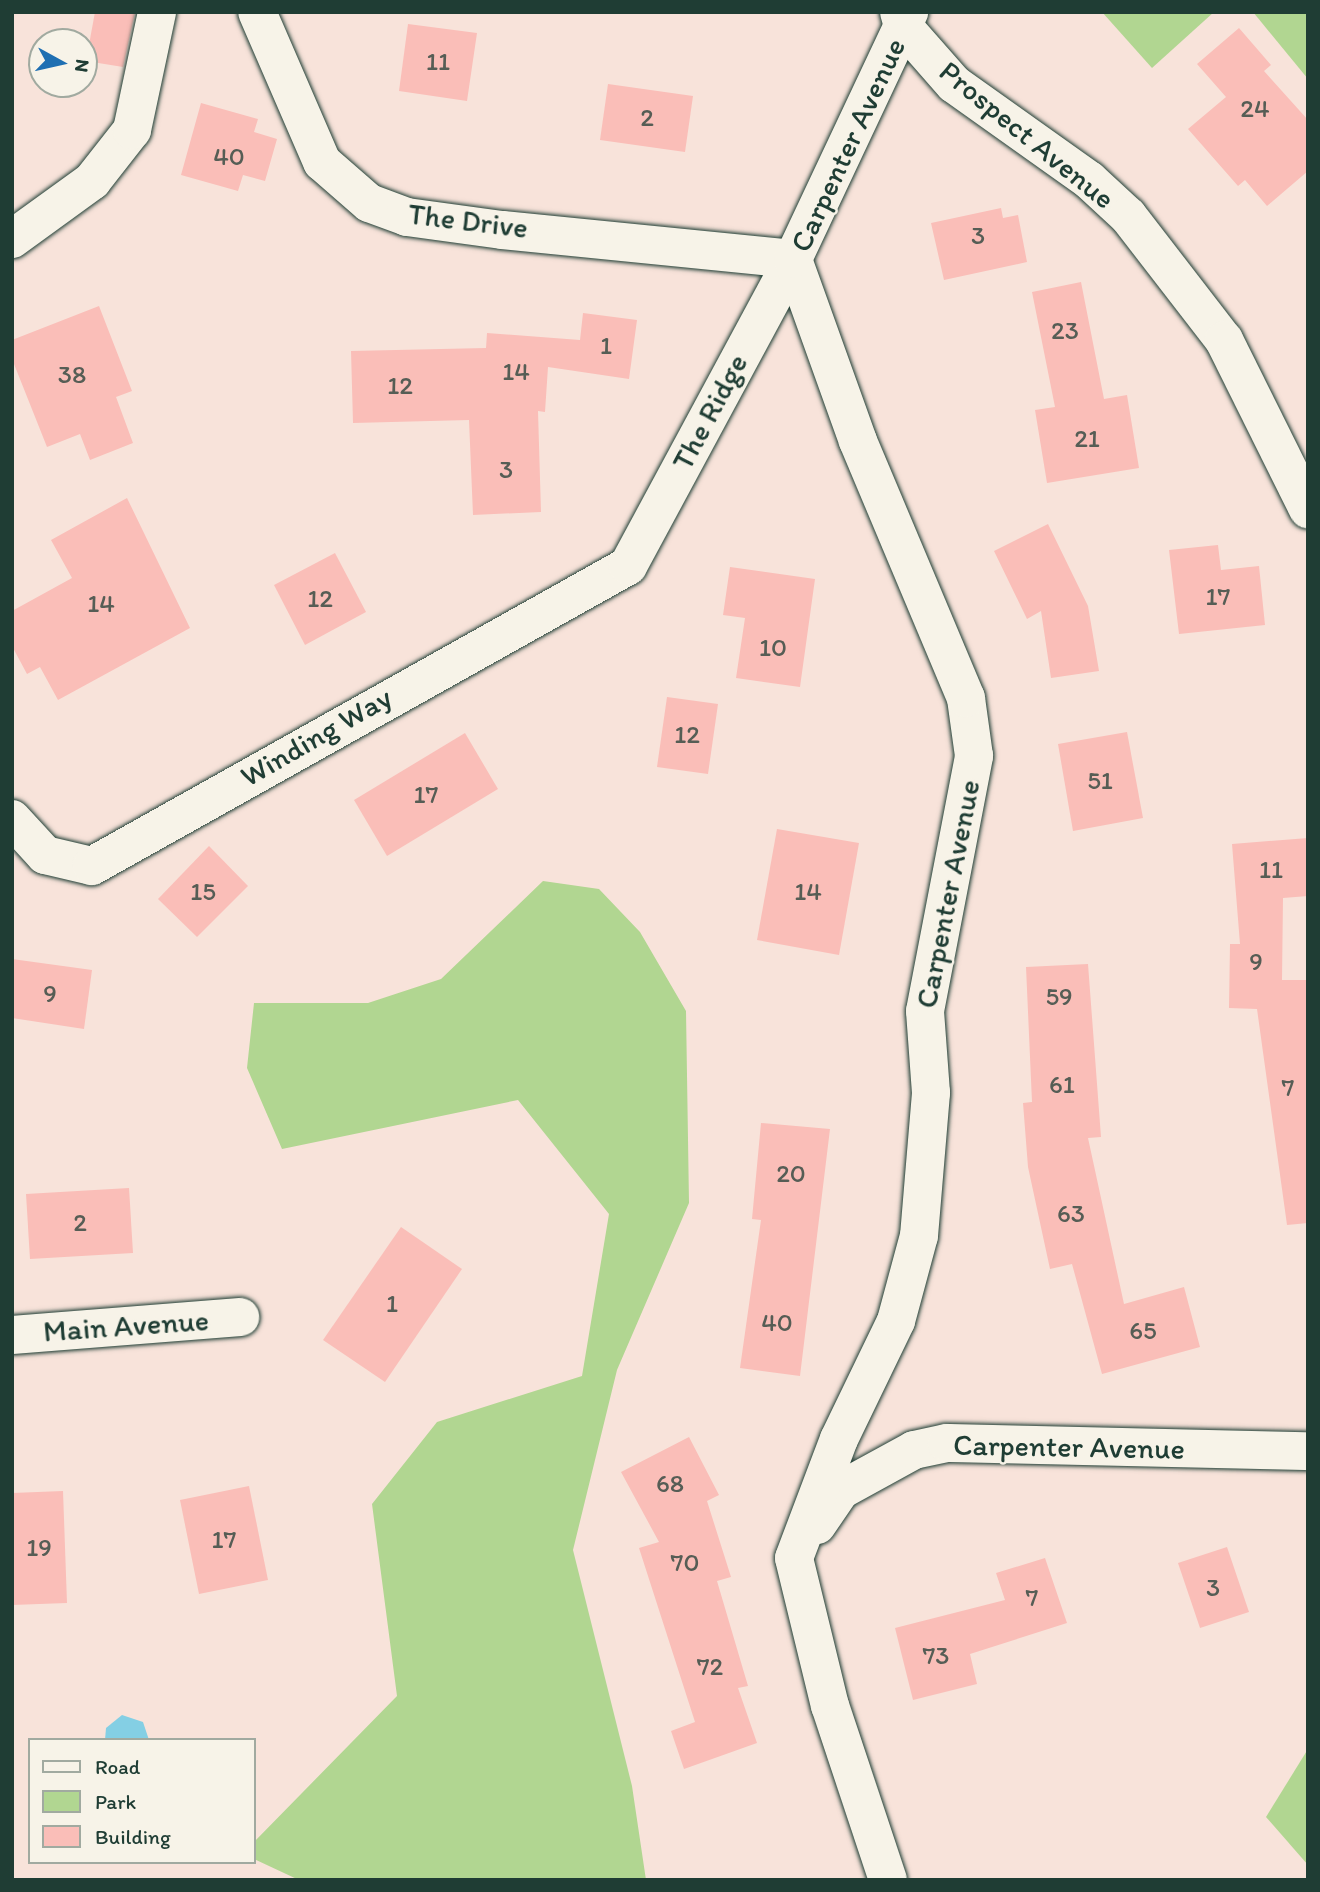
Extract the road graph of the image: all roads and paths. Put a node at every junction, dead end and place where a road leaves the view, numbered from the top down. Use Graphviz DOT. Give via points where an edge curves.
graph roads {
  1 [pos="157,12"];
  2 [pos="257,12"];
  3 [pos="903,17"];
  4 [pos="12,239"];
  5 [pos="793,259"];
  6 [pos="1308,509"];
  7 [pos="628,566"];
  8 [pos="12,820"];
  9 [pos="240,1317"];
  10 [pos="12,1335"];
  11 [pos="1308,1451"];
  12 [pos="794,1558"];
  13 [pos="888,1880"];
  1 -- 4 [label="street" via="132,130 92,181"];
  2 -- 5 [label="street, The Drive" via="322,162 369,203 407,217 502,230"];
  3 -- 5 [label="street, Carpenter Avenue"];
  3 -- 6 [label="street, Prospect Avenue" via="954,84 1128,216 1224,340"];
  5 -- 7 [label="street, The Ridge"];
  5 -- 12 [label="street, Carpenter Avenue" via="858,441 966,698 974,756 925,1011 931,1093 919,1236 896,1321 839,1439"];
  7 -- 8 [label="street, Winding Way" via="92,866 45,855"];
  9 -- 10 [label="street, Main Avenue"];
  11 -- 12 [label="street, Carpenter Avenue" via="947,1443 914,1450 841,1490"];
  12 -- 13 [label="street" via="830,1706"];
}
